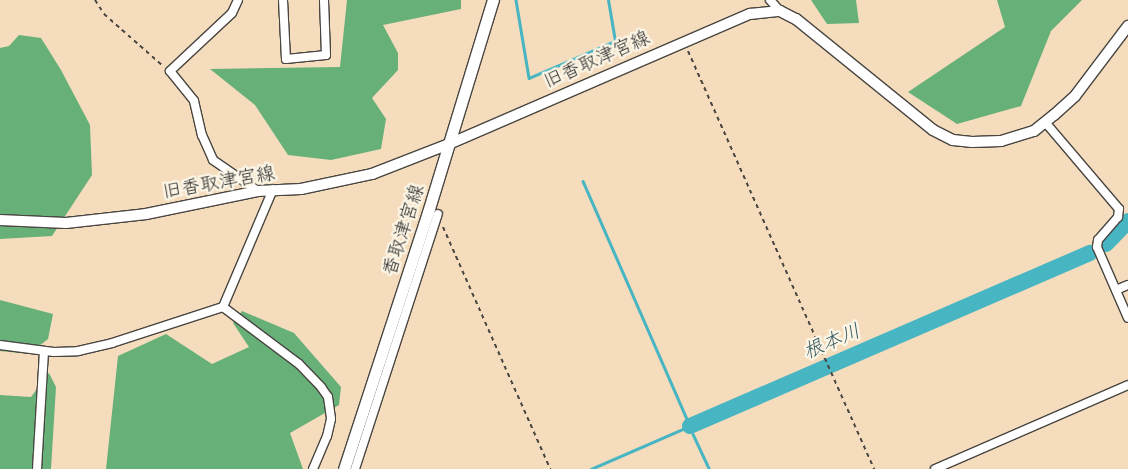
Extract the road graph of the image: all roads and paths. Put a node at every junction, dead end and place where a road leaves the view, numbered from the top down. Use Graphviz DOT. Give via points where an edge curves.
graph roads {
  1 [pos="95,0"];
  2 [pos="238,0"];
  3 [pos="283,0"];
  4 [pos="324,0"];
  5 [pos="493,0"];
  6 [pos="770,0"];
  7 [pos="780,11"];
  8 [pos="1128,26"];
  9 [pos="683,41"];
  10 [pos="170,71"];
  11 [pos="1045,122"];
  12 [pos="449,144"];
  13 [pos="273,189"];
  14 [pos="258,191"];
  15 [pos="438,214"];
  16 [pos="0,220"];
  17 [pos="1128,285"];
  18 [pos="1116,290"];
  19 [pos="223,307"];
  20 [pos="1128,318"];
  21 [pos="0,345"];
  22 [pos="44,351"];
  23 [pos="1128,385"];
  24 [pos="37,469"];
  25 [pos="313,469"];
  26 [pos="344,469"];
  27 [pos="355,469"];
  28 [pos="550,469"];
  29 [pos="874,469"];
  30 [pos="935,469"];
  1 -- 10 [label="path" via="104,14"];
  2 -- 10 [label="street" via="232,13"];
  3 -- 4 [label="street" via="286,59 326,55"];
  5 -- 12 [label="main road, 香取津宮線"];
  6 -- 7 [label="street"];
  7 -- 9 [label="street, 旧香取津宮線" via="750,14"];
  7 -- 11 [label="street" via="796,19 933,130 953,140 1001,141 1034,131"];
  8 -- 11 [label="street" via="1074,96"];
  9 -- 12 [label="street, 旧香取津宮線"];
  9 -- 29 [label="path"];
  10 -- 14 [label="street" via="194,101 202,135 213,160"];
  11 -- 18 [label="street" via="1119,209 1118,217 1098,240 1097,247"];
  12 -- 13 [label="street, 旧香取津宮線" via="372,174 301,189"];
  12 -- 26 [label="main road, 香取津宮線"];
  13 -- 14 [label="street, 旧香取津宮線"];
  13 -- 19 [label="street"];
  14 -- 16 [label="street, 旧香取津宮線" via="146,214 66,223"];
  15 -- 27 [label="street"];
  15 -- 28 [label="path"];
  17 -- 18 [label="street"];
  18 -- 20 [label="street"];
  19 -- 22 [label="street" via="112,343 78,351"];
  19 -- 25 [label="street" via="299,364 328,397 331,419"];
  21 -- 22 [label="street"];
  22 -- 24 [label="street"];
  23 -- 30 [label="street"];
}
